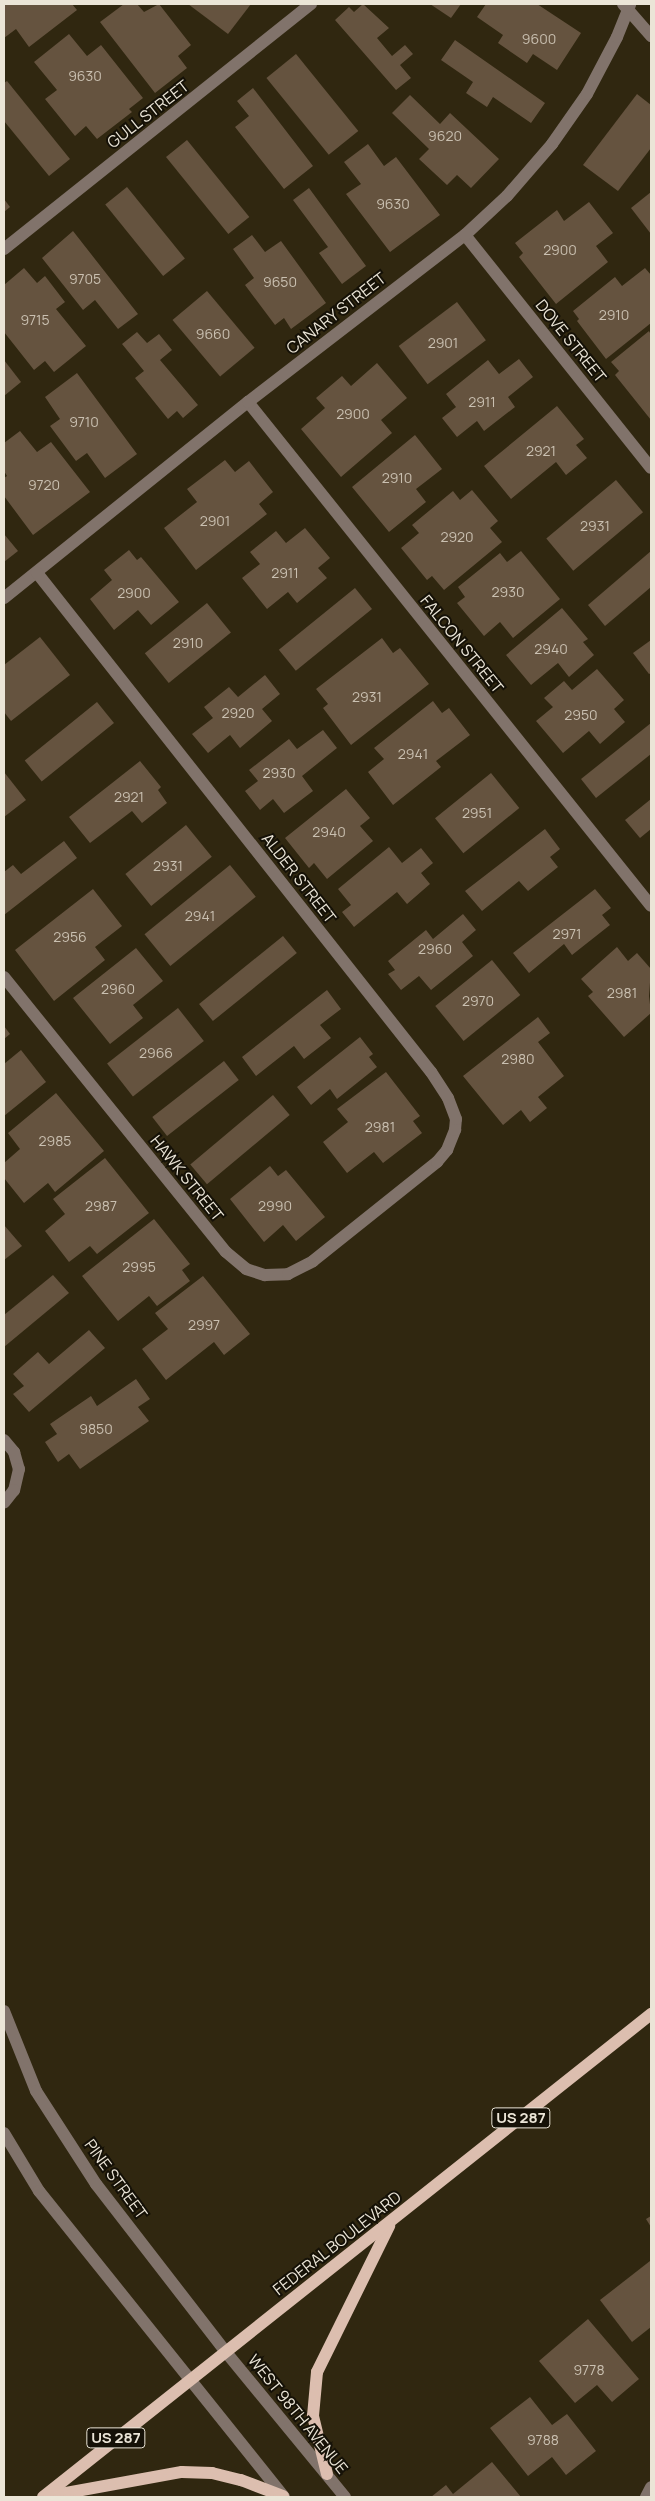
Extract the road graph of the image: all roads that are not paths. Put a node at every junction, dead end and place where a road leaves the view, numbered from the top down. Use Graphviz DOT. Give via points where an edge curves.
graph roads {
  1 [pos="311,4"];
  2 [pos="627,5"];
  3 [pos="651,36"];
  4 [pos="465,235"];
  5 [pos="4,249"];
  6 [pos="248,402"];
  7 [pos="651,468"];
  8 [pos="37,573"];
  9 [pos="4,598"];
  10 [pos="651,906"];
  11 [pos="4,977"];
  12 [pos="385,1203"];
  13 [pos="4,1440"];
  14 [pos="4,1502"];
  15 [pos="651,2014"];
  16 [pos="5,2019"];
  17 [pos="4,2133"];
  18 [pos="391,2222"];
  19 [pos="225,2351"];
  20 [pos="190,2379"];
  21 [pos="326,2474"];
  22 [pos="651,2487"];
  23 [pos="44,2497"];
  24 [pos="284,2497"];
  25 [pos="346,2497"];
  26 [pos="646,2497"];
  1 -- 5 [label="street, GULL STREET"];
  2 -- 3 [label="street"];
  2 -- 4 [label="street, CANARY STREET" via="587,94 552,144 507,196"];
  4 -- 6 [label="street, CANARY STREET"];
  4 -- 7 [label="street, DOVE STREET"];
  6 -- 8 [label="street, CANARY STREET"];
  6 -- 10 [label="street, FALCON STREET"];
  8 -- 9 [label="street, CANARY STREET"];
  8 -- 12 [label="street, ALDER STREET" via="448,1098 456,1119 447,1150"];
  11 -- 12 [label="street, HAWK STREET" via="226,1252 246,1269 265,1275 298,1270"];
  13 -- 14 [label="street" via="14,1452 19,1469 14,1490"];
  15 -- 18 [label="main road, FEDERAL BOULEVARD / US 287"];
  16 -- 19 [label="street, PINE STREET" via="36,2090 91,2176"];
  17 -- 20 [label="street" via="39,2191"];
  18 -- 19 [label="main road, FEDERAL BOULEVARD / US 287"];
  18 -- 21 [label="main road" via="317,2372 313,2416"];
  19 -- 20 [label="main road, FEDERAL BOULEVARD / US 287"];
  19 -- 21 [label="street, WEST 98TH AVENUE"];
  20 -- 23 [label="main road, FEDERAL BOULEVARD / US 287"];
  20 -- 24 [label="street"];
  21 -- 25 [label="street, WEST 98TH AVENUE"];
  22 -- 26 [label="street"];
  23 -- 24 [label="main road" via="182,2472 212,2473 241,2480"];
}
